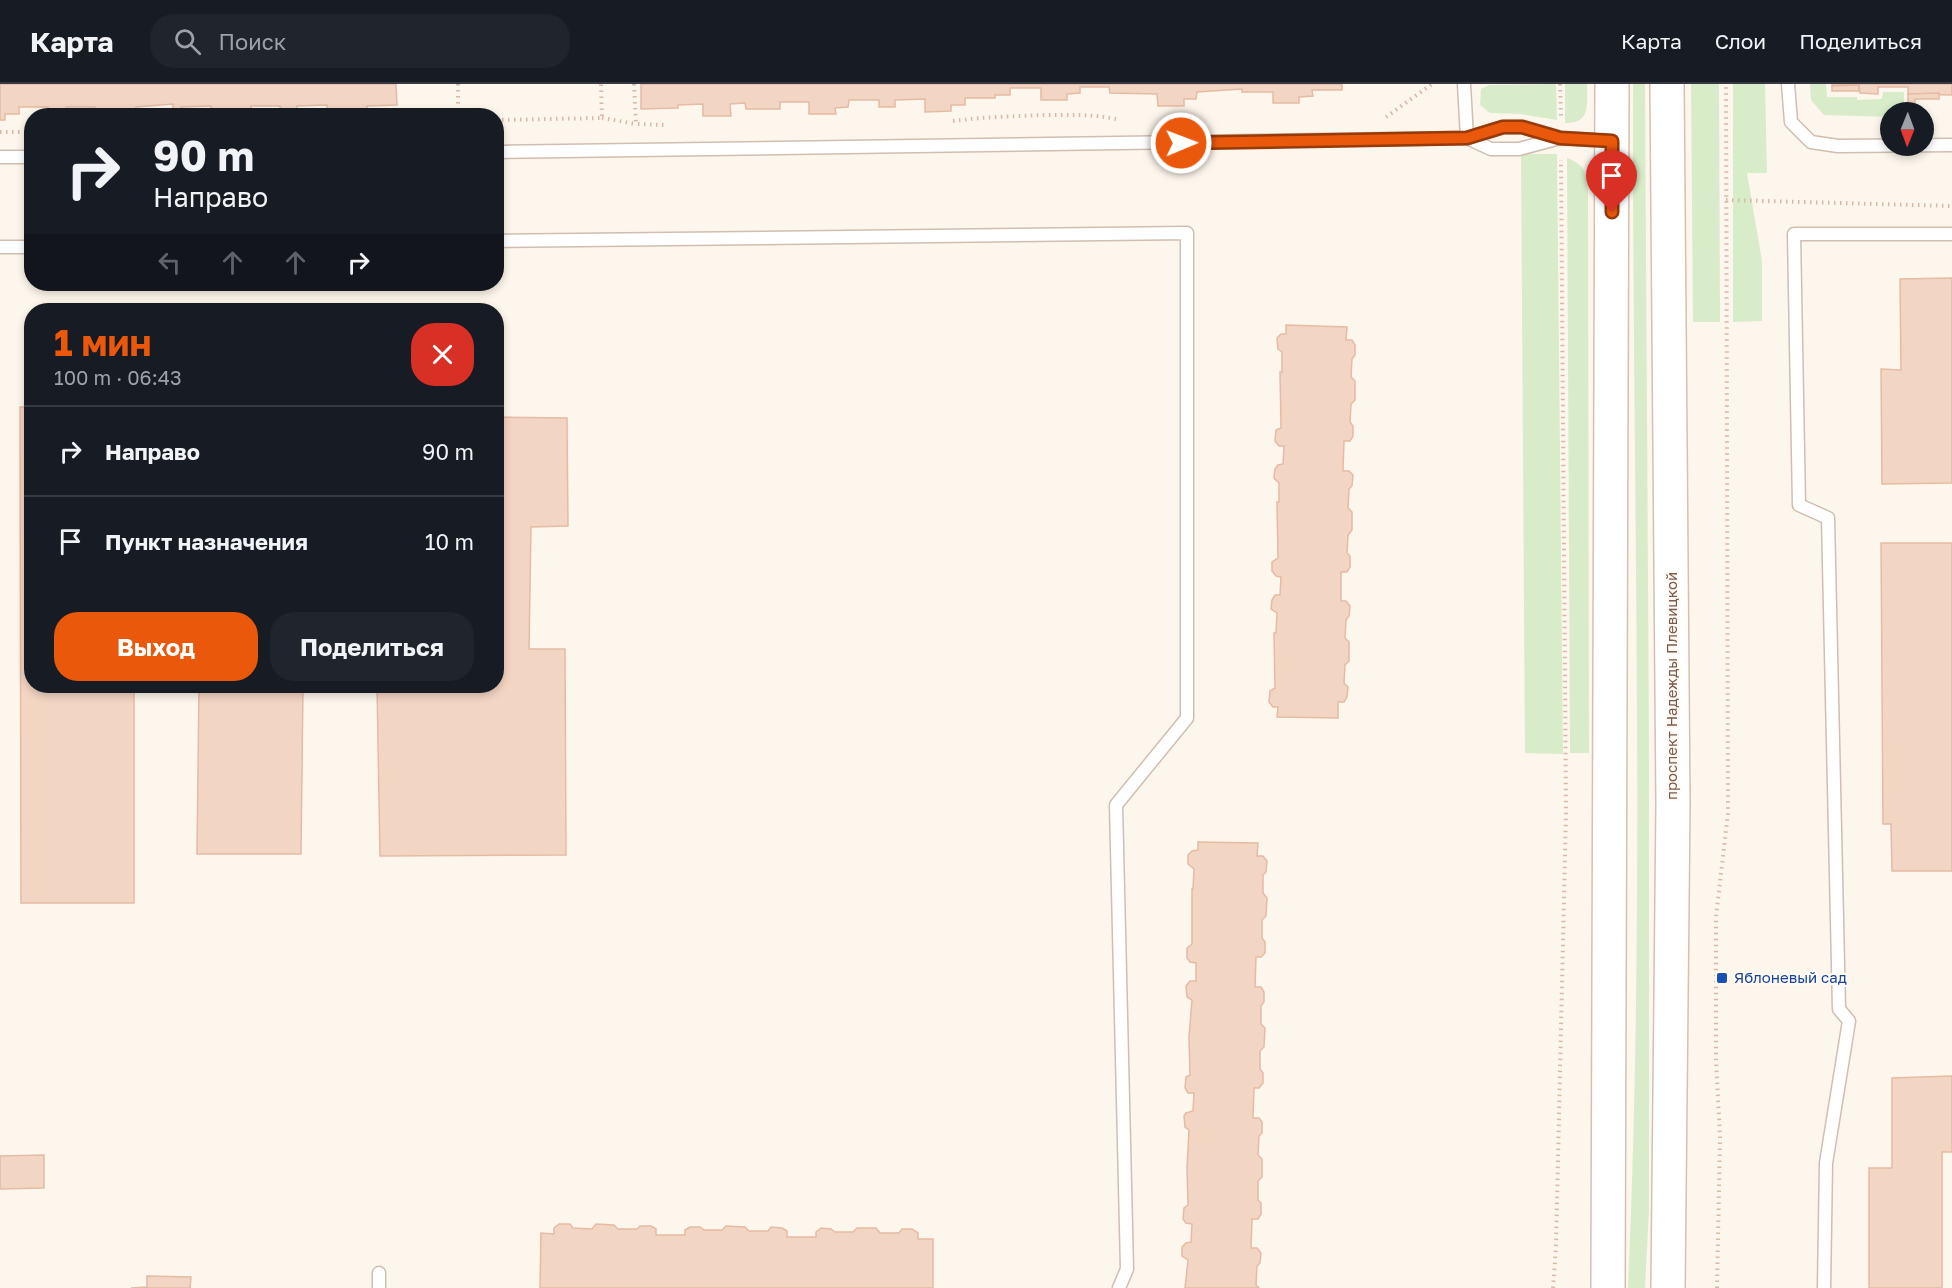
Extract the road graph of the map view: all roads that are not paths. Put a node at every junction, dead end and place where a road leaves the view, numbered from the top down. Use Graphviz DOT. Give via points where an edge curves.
graph roads {
  1 [pos="1464,84"];
  2 [pos="1612,84"];
  3 [pos="1667,84"];
  4 [pos="1788,84"];
  5 [pos="1467,138"];
  6 [pos="1560,138"];
  7 [pos="1612,141"];
  8 [pos="1952,146"];
  9 [pos="504,152"];
  10 [pos="24,156"];
  11 [pos="0,157"];
  12 [pos="1952,234"];
  13 [pos="504,241"];
  14 [pos="0,247"];
  15 [pos="24,247"];
  16 [pos="379,1272"];
  17 [pos="379,1288"];
  18 [pos="1119,1288"];
  19 [pos="1608,1288"];
  20 [pos="1668,1288"];
  21 [pos="1824,1288"];
  1 -- 5 [label="lane"];
  2 -- 7 [label="main road"];
  3 -- 20 [label="main road, проспект Надежды Плевицкой" via="1673,804"];
  4 -- 8 [label="lane" via="1791,122 1811,142 1838,146"];
  5 -- 6 [label="lane" via="1503,127 1522,127"];
  5 -- 6 [label="lane" via="1491,149 1519,149"];
  5 -- 9 [label="lane"];
  6 -- 7 [label="lane"];
  7 -- 19 [label="main road"];
  10 -- 11 [label="lane"];
  12 -- 21 [label="lane" via="1794,234 1799,505 1828,518 1839,1009 1849,1020 1826,1163"];
  13 -- 18 [label="lane" via="1187,233 1187,718 1116,805 1127,1269"];
  14 -- 15 [label="lane"];
  16 -- 17 [label="lane"];
}
